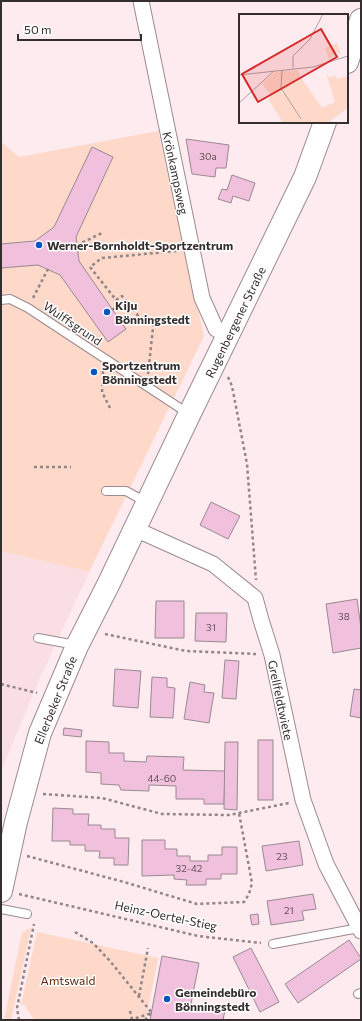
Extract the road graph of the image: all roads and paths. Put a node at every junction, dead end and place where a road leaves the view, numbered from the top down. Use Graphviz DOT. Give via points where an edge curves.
graph roads {
  1 [pos="141,1"];
  2 [pos="361,20"];
  3 [pos="348,59"];
  4 [pos="325,123"];
  5 [pos="102,233"];
  6 [pos="77,245"];
  7 [pos="192,250"];
  8 [pos="48,269"];
  9 [pos="1,300"];
  10 [pos="126,300"];
  11 [pos="28,308"];
  12 [pos="112,310"];
  13 [pos="228,335"];
  14 [pos="104,358"];
  15 [pos="227,374"];
  16 [pos="146,387"];
  17 [pos="110,408"];
  18 [pos="189,415"];
  19 [pos="34,467"];
  20 [pos="71,467"];
  21 [pos="106,491"];
  22 [pos="140,517"];
  23 [pos="256,580"];
  24 [pos="98,632"];
  25 [pos="38,638"];
  26 [pos="77,646"];
  27 [pos="272,655"];
  28 [pos="1,684"];
  29 [pos="38,693"];
  30 [pos="41,794"];
  31 [pos="303,800"];
  32 [pos="239,813"];
  33 [pos="26,856"];
  34 [pos="9,892"];
  35 [pos="1,908"];
  36 [pos="29,916"];
  37 [pos="360,929"];
  38 [pos="75,932"];
  39 [pos="273,944"];
  40 [pos="148,948"];
  41 [pos="139,996"];
  42 [pos="130,1011"];
  43 [pos="152,1012"];
  44 [pos="19,1020"];
  45 [pos="131,1020"];
  46 [pos="145,1020"];
  1 -- 7 [label="street, Krönkampsweg"];
  2 -- 3 [label="main road"];
  4 -- 13 [label="main road, Rugenbergener Straße" via="305,177"];
  5 -- 6 [label="path"];
  7 -- 10 [label="path" via="102,258 90,267 116,300 122,296"];
  7 -- 13 [label="street, Krönkampsweg" via="202,298 216,329"];
  8 -- 11 [label="path"];
  9 -- 11 [label="lane, Wulffsgrund" via="10,299"];
  10 -- 12 [label="path"];
  10 -- 16 [label="path" via="140,318 154,319"];
  11 -- 14 [label="lane, Wulffsgrund"];
  13 -- 18 [label="main road, Rugenbergener Straße"];
  14 -- 16 [label="lane, Wulffsgrund"];
  14 -- 17 [label="path" via="102,392"];
  15 -- 23 [label="path" via="232,386 247,464"];
  16 -- 18 [label="lane, Wulffsgrund"];
  18 -- 22 [label="main road, Rugenbergener Straße"];
  19 -- 20 [label="path"];
  21 -- 22 [label="lane" via="126,491 135,495"];
  22 -- 26 [label="main road, Ellerbeker Straße"];
  22 -- 27 [label="street, Grellfeldtwiete" via="213,564 255,598"];
  24 -- 27 [label="path" via="186,651"];
  25 -- 26 [label="lane"];
  26 -- 34 [label="main road, Ellerbeker Straße" via="40,733 16,822"];
  27 -- 31 [label="street, Grellfeldtwiete"];
  28 -- 29 [label="path"];
  30 -- 32 [label="path" via="102,798 162,814"];
  31 -- 32 [label="path"];
  31 -- 37 [label="street, Grellfeldtwiete" via="326,864"];
  32 -- 33 [label="path" via="252,883 244,902 197,904"];
  34 -- 39 [label="path, Heinz-Oertel-Stieg" via="198,936"];
  35 -- 36 [label="lane"];
  36 -- 44 [label="path" via="34,923 17,1008"];
  37 -- 39 [label="lane"];
  38 -- 41 [label="path" via="92,941"];
  40 -- 41 [label="path"];
  41 -- 43 [label="path"];
  42 -- 45 [label="path"];
  43 -- 45 [label="path"];
  43 -- 46 [label="path"];
}
